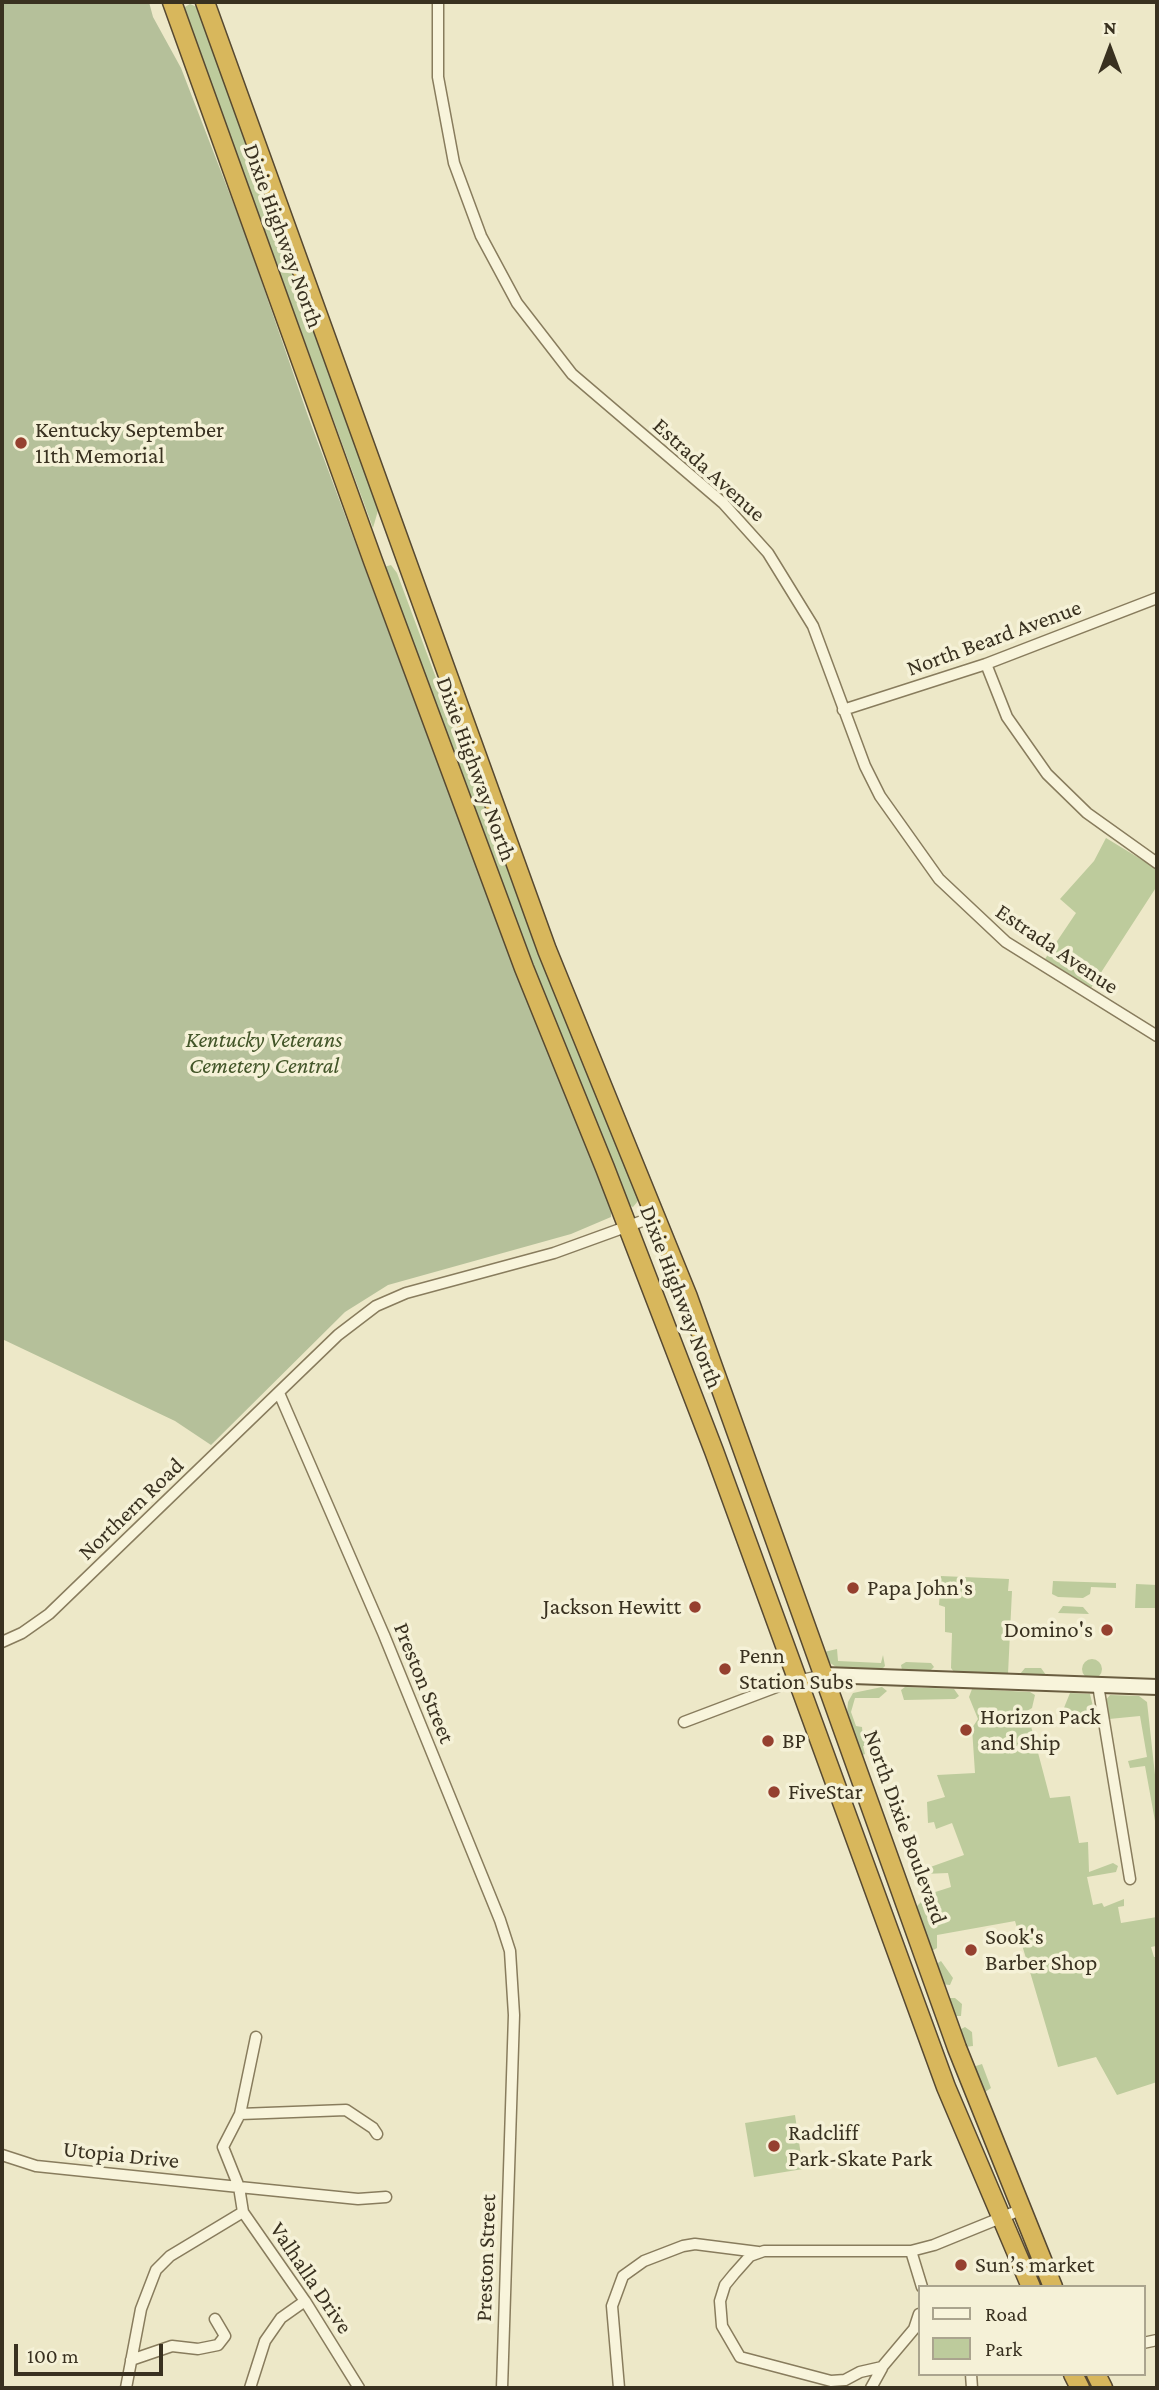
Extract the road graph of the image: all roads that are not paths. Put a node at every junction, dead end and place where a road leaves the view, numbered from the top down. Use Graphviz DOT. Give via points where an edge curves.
graph roads {
  1 [pos="172,2"];
  2 [pos="205,2"];
  3 [pos="438,2"];
  4 [pos="1157,598"];
  5 [pos="986,664"];
  6 [pos="844,710"];
  7 [pos="1157,863"];
  8 [pos="1157,1036"];
  9 [pos="656,1216"];
  10 [pos="627,1227"];
  11 [pos="279,1393"];
  12 [pos="776,1539"];
  13 [pos="2,1642"];
  14 [pos="825,1675"];
  15 [pos="799,1679"];
  16 [pos="1098,1685"];
  17 [pos="1157,1687"];
  18 [pos="684,1722"];
  19 [pos="1129,1879"];
  20 [pos="256,2037"];
  21 [pos="240,2114"];
  22 [pos="377,2134"];
  23 [pos="2,2155"];
  24 [pos="239,2187"];
  25 [pos="386,2197"];
  26 [pos="1020,2210"];
  27 [pos="243,2213"];
  28 [pos="1001,2218"];
  29 [pos="911,2251"];
  30 [pos="759,2253"];
  31 [pos="921,2285"];
  32 [pos="1030,2285"];
  33 [pos="1052,2285"];
  34 [pos="305,2301"];
  35 [pos="918,2317"];
  36 [pos="215,2319"];
  37 [pos="131,2360"];
  38 [pos="882,2367"];
  39 [pos="126,2388"];
  40 [pos="250,2388"];
  41 [pos="359,2388"];
  42 [pos="502,2388"];
  43 [pos="619,2388"];
  44 [pos="871,2388"];
  1 -- 10 [label="highway, Dixie Highway North" via="392,614"];
  2 -- 9 [label="highway, Dixie Highway North" via="547,950"];
  3 -- 6 [label="street, Estrada Avenue" via="438,77 449,142 472,215 493,262 517,303 572,374 723,503 768,553 813,626"];
  4 -- 5 [label="street, North Beard Avenue"];
  5 -- 6 [label="street, North Beard Avenue"];
  5 -- 7 [label="street" via="1011,724 1046,774 1087,813"];
  6 -- 8 [label="street, Estrada Avenue" via="888,810 917,852 964,905 1006,942"];
  9 -- 10 [label="street"];
  9 -- 12 [label="highway, Dixie Highway North"];
  10 -- 11 [label="street" via="554,1253 391,1299 338,1335"];
  10 -- 15 [label="highway, Dixie Highway North"];
  11 -- 13 [label="street, Northern Road" via="49,1614"];
  11 -- 42 [label="street, Preston Street" via="384,1635 510,1951 514,2015"];
  12 -- 14 [label="highway, North Dixie Boulevard"];
  14 -- 15 [label="street"];
  14 -- 16 [label="main road"];
  14 -- 26 [label="highway, North Dixie Boulevard" via="957,2048"];
  15 -- 18 [label="street"];
  15 -- 28 [label="highway" via="941,2071"];
  16 -- 17 [label="main road"];
  16 -- 19 [label="street"];
  20 -- 21 [label="street, Valhalla Drive"];
  21 -- 22 [label="street" via="346,2110"];
  21 -- 24 [label="street, Valhalla Drive" via="223,2147"];
  23 -- 24 [label="street, Utopia Drive" via="36,2166"];
  24 -- 25 [label="street, Valhalla Drive" via="358,2199"];
  24 -- 27 [label="street, Valhalla Drive"];
  26 -- 28 [label="street"];
  26 -- 33 [label="highway, North Dixie Boulevard"];
  27 -- 34 [label="street, Valhalla Drive"];
  27 -- 37 [label="street" via="162,2262 141,2309"];
  28 -- 29 [label="street"];
  28 -- 32 [label="highway"];
  29 -- 30 [label="street"];
  29 -- 31 [label="street"];
  30 -- 38 [label="street" via="750,2256 721,2294 722,2326 740,2357 831,2381"];
  30 -- 43 [label="street" via="683,2246 644,2261 624,2276 612,2306"];
  34 -- 40 [label="street" via="282,2318 265,2341"];
  34 -- 41 [label="street, Valhalla Drive"];
  35 -- 38 [label="street" via="914,2329"];
  36 -- 37 [label="street" via="225,2336 218,2344 198,2349 172,2346"];
  37 -- 39 [label="street"];
  38 -- 44 [label="street"];
}
